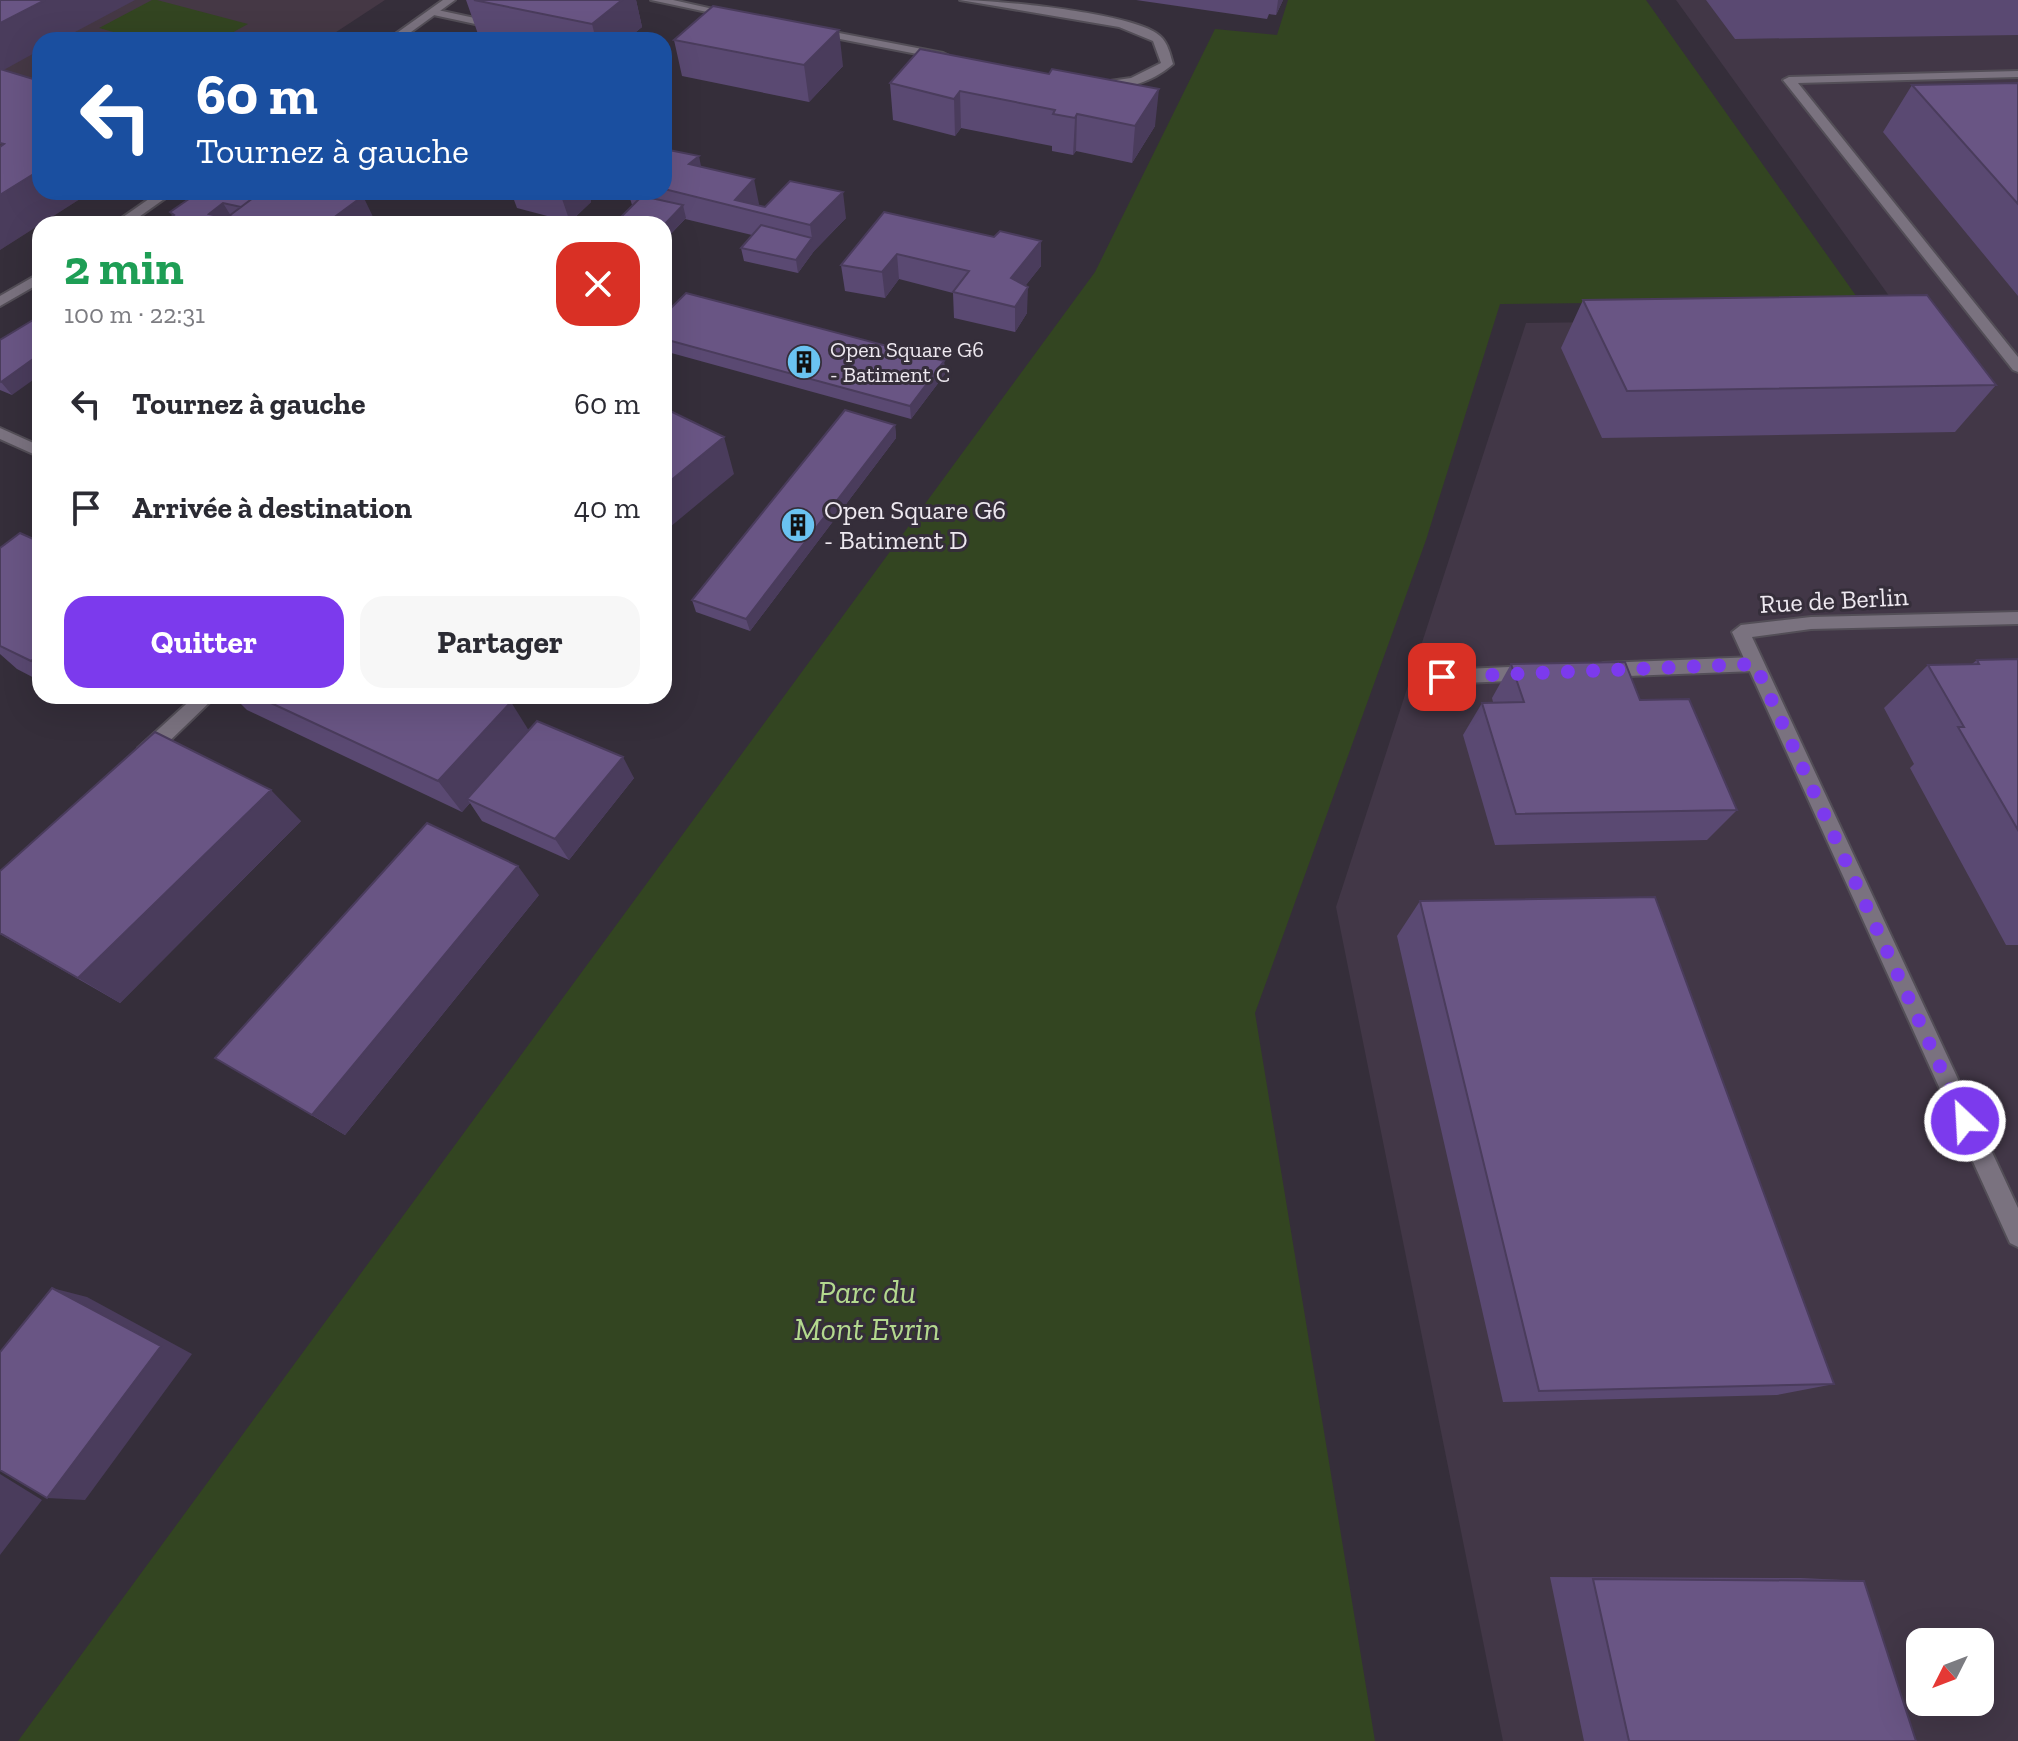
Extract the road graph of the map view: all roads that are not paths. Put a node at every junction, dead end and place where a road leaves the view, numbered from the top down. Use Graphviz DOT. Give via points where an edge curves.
graph roads {
  1 [pos="450,0"];
  2 [pos="656,0"];
  3 [pos="965,0"];
  4 [pos="433,12"];
  5 [pos="747,17"];
  6 [pos="480,22"];
  7 [pos="808,29"];
  8 [pos="404,32"];
  9 [pos="960,59"];
  10 [pos="2018,74"];
  11 [pos="1081,83"];
  12 [pos="156,200"];
  13 [pos="132,216"];
  14 [pos="32,282"];
  15 [pos="0,302"];
  16 [pos="2018,367"];
  17 [pos="0,433"];
  18 [pos="32,448"];
  19 [pos="2018,618"];
  20 [pos="1755,664"];
  21 [pos="1583,671"];
  22 [pos="1552,672"];
  23 [pos="1442,677"];
  24 [pos="198,704"];
  25 [pos="136,761"];
  26 [pos="2018,1235"];
  1 -- 4 [label="street"];
  2 -- 5 [label="street"];
  3 -- 11 [label="street" via="1118,24 1162,43 1167,64 1146,77 1118,86"];
  4 -- 6 [label="street"];
  4 -- 8 [label="street"];
  7 -- 9 [label="street"];
  10 -- 16 [label="street" via="1789,80"];
  12 -- 13 [label="street"];
  14 -- 15 [label="street"];
  17 -- 18 [label="street"];
  19 -- 20 [label="street, Rue de Berlin" via="1811,623 1741,632"];
  20 -- 21 [label="street"];
  20 -- 26 [label="street, Rue de Berlin"];
  22 -- 23 [label="street"];
  24 -- 25 [label="street"];
}
